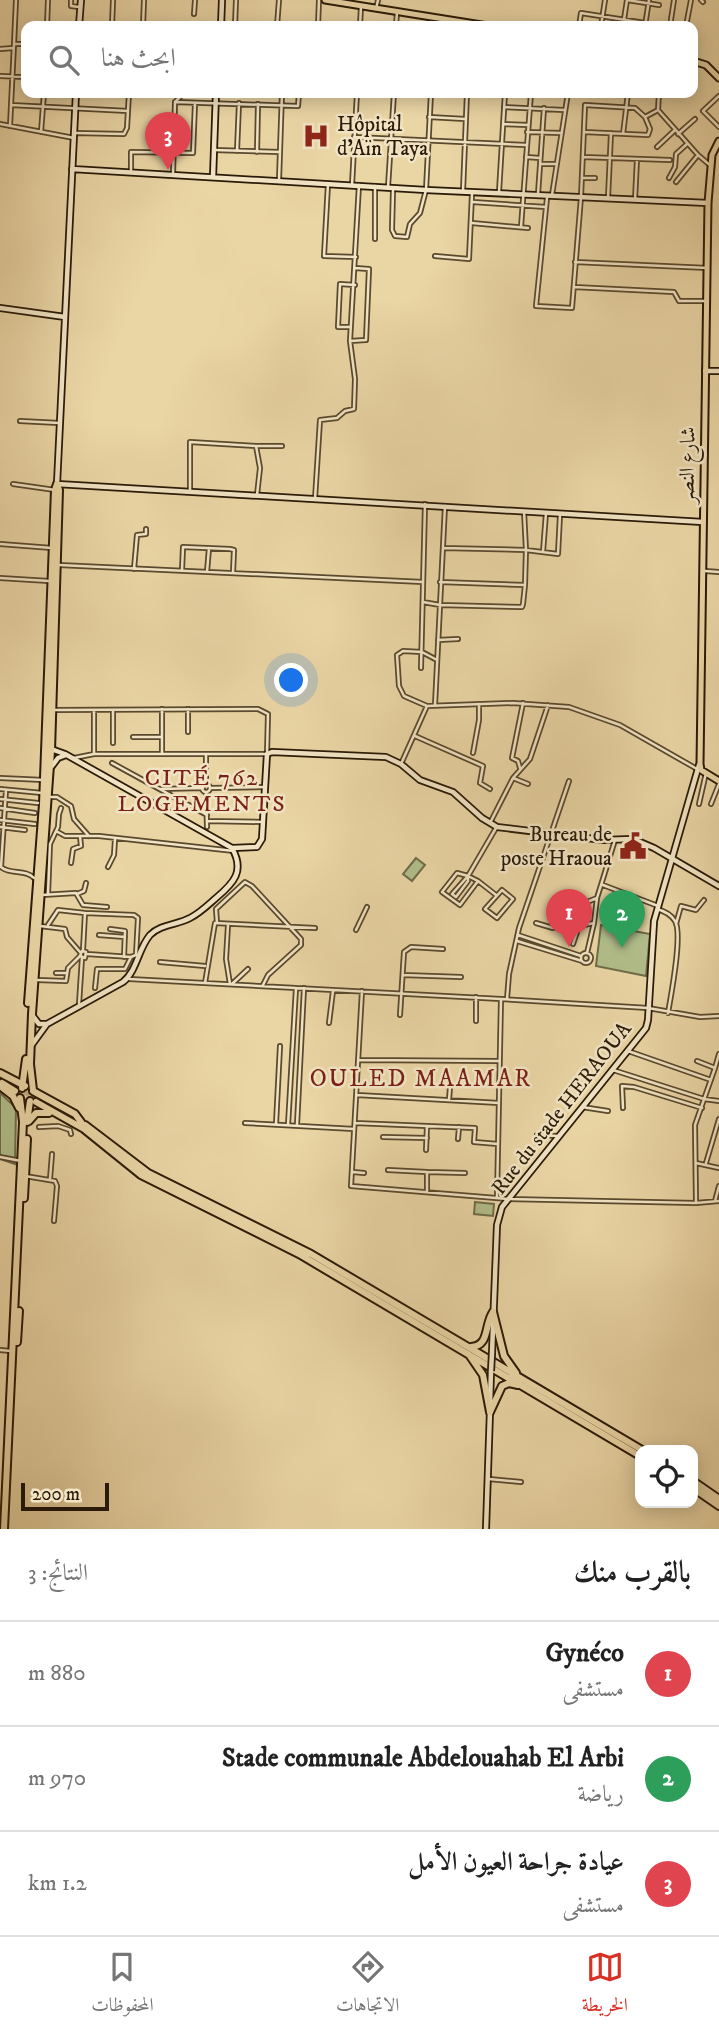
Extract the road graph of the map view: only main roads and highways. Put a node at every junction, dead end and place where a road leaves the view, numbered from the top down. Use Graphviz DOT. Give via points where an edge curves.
graph roads {
  1 [pos="325,0"];
  2 [pos="332,0"];
  3 [pos="457,21"];
  4 [pos="698,63"];
  5 [pos="719,78"];
  6 [pos="719,141"];
  7 [pos="47,753"];
  8 [pos="719,783"];
  9 [pos="46,795"];
  10 [pos="26,1060"];
  11 [pos="31,1073"];
  12 [pos="1,1080"];
  13 [pos="27,1094"];
  14 [pos="50,1100"];
  15 [pos="49,1113"];
  16 [pos="25,1126"];
  17 [pos="82,1126"];
  18 [pos="467,1349"];
  19 [pos="519,1377"];
  20 [pos="536,1393"];
  21 [pos="635,1446"];
  22 [pos="635,1453"];
  23 [pos="698,1484"];
  24 [pos="698,1491"];
  25 [pos="719,1499"];
  26 [pos="719,1506"];
  27 [pos="6,1529"];
  1 -- 2 [label="main road"];
  2 -- 3 [label="main road"];
  4 -- 5 [label="main road"];
  6 -- 8 [label="main road, شارع النصر" via="712,155 708,203 698,766"];
  7 -- 7 [label="highway" via="51,581 56,487 58,565"];
  7 -- 9 [label="highway"];
  7 -- 9 [label="highway"];
  9 -- 10 [label="highway"];
  9 -- 11 [label="highway" via="45,895 34,980"];
  10 -- 12 [label="highway" via="20,1074"];
  10 -- 13 [label="highway"];
  11 -- 13 [label="highway"];
  11 -- 14 [label="highway"];
  12 -- 13 [label="highway"];
  12 -- 13 [label="highway"];
  12 -- 16 [label="highway" via="18,1104"];
  13 -- 14 [label="highway"];
  13 -- 15 [label="highway"];
  13 -- 16 [label="highway"];
  13 -- 17 [label="highway"];
  14 -- 17 [label="highway" via="75,1114"];
  15 -- 16 [label="highway" via="33,1115"];
  15 -- 17 [label="highway" via="64,1124"];
  16 -- 27 [label="highway"];
  16 -- 27 [label="highway"];
  17 -- 18 [label="highway" via="128,1166 155,1182 299,1254"];
  18 -- 19 [label="highway"];
  18 -- 19 [label="highway" via="483,1343 493,1312 504,1356"];
  18 -- 20 [label="highway"];
  18 -- 20 [label="highway" via="480,1369 490,1412 505,1384"];
  19 -- 21 [label="highway"];
  20 -- 22 [label="highway"];
  23 -- 25 [label="highway"];
  24 -- 26 [label="highway"];
}
